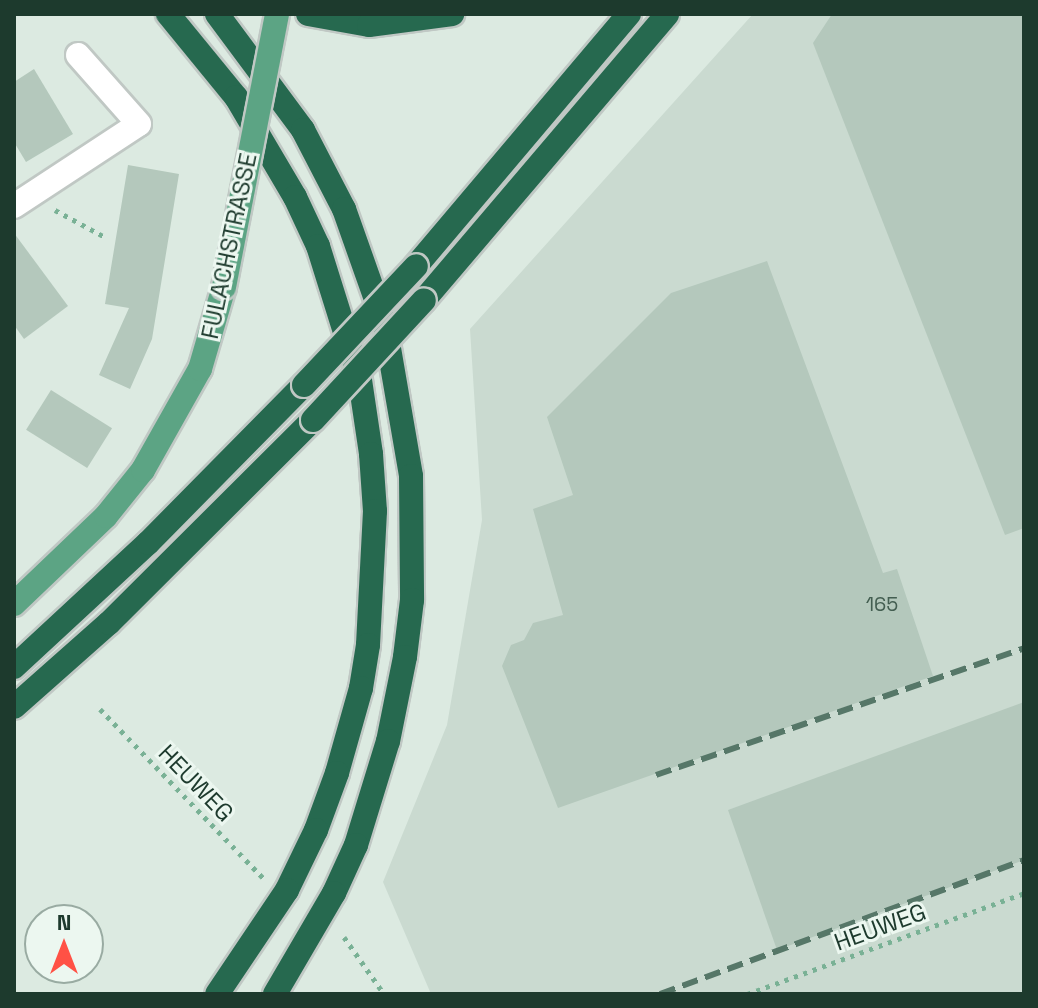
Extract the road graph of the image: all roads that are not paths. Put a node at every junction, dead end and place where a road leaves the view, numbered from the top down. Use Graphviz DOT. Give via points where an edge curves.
graph roads {
  1 [pos="168,14"];
  2 [pos="217,14"];
  3 [pos="277,14"];
  4 [pos="308,14"];
  5 [pos="452,14"];
  6 [pos="629,14"];
  7 [pos="667,14"];
  8 [pos="78,55"];
  9 [pos="22,201"];
  10 [pos="14,604"];
  11 [pos="14,667"];
  12 [pos="14,707"];
  13 [pos="217,994"];
  14 [pos="275,994"];
  1 -- 13 [label="highway" via="236,97 318,246 360,380 375,511 368,645 337,773 287,890"];
  2 -- 14 [label="highway" via="303,130 344,209 385,325 411,476 412,600 388,741 356,845 310,939"];
  3 -- 10 [label="main road, FULACHSTRASSE, bridge" via="224,287 200,369 143,470 106,516"];
  4 -- 5 [label="highway" via="369,25"];
  6 -- 11 [label="highway, bridge" via="416,266 304,385 148,543"];
  7 -- 12 [label="highway, bridge" via="424,300 313,420 109,623"];
  8 -- 9 [label="street" via="139,124"];
}
